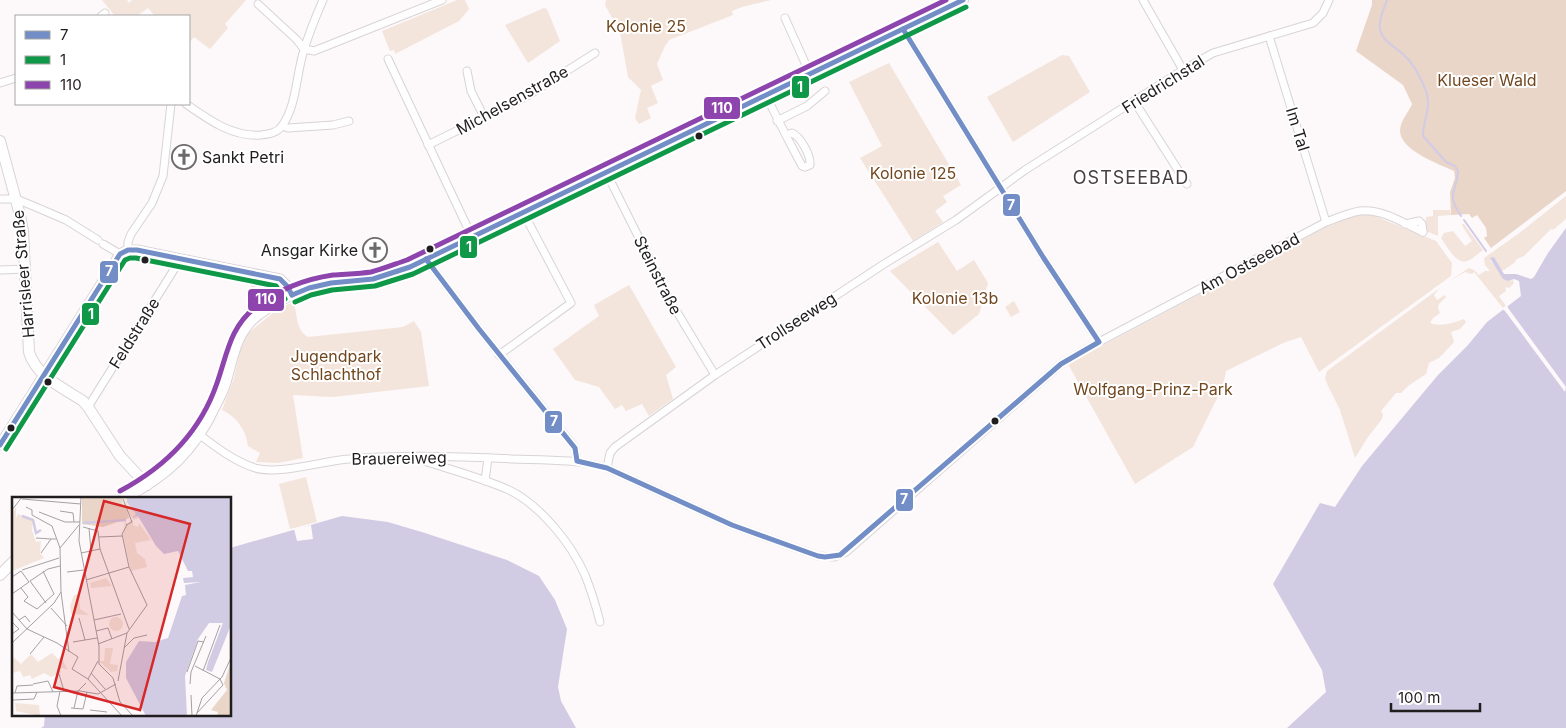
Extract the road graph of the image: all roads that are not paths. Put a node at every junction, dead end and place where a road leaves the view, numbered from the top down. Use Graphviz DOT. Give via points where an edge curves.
graph roads {
  1 [pos="323,0"];
  2 [pos="442,0"];
  3 [pos="963,0"];
  4 [pos="1329,0"];
  5 [pos="1145,1"];
  6 [pos="258,4"];
  7 [pos="785,18"];
  8 [pos="903,29"];
  9 [pos="1269,36"];
  10 [pos="304,49"];
  11 [pos="594,53"];
  12 [pos="388,59"];
  13 [pos="1183,70"];
  14 [pos="467,71"];
  15 [pos="810,74"];
  16 [pos="15,78"];
  17 [pos="0,83"];
  18 [pos="825,91"];
  19 [pos="766,95"];
  20 [pos="1134,101"];
  21 [pos="171,105"];
  22 [pos="187,105"];
  23 [pos="484,118"];
  24 [pos="778,120"];
  25 [pos="348,121"];
  26 [pos="282,126"];
  27 [pos="786,135"];
  28 [pos="0,141"];
  29 [pos="428,144"];
  30 [pos="606,172"];
  31 [pos="1188,184"];
  32 [pos="1001,188"];
  33 [pos="0,199"];
  34 [pos="16,199"];
  35 [pos="523,212"];
  36 [pos="1326,222"];
  37 [pos="1405,224"];
  38 [pos="472,237"];
  39 [pos="124,252"];
  40 [pos="180,260"];
  41 [pos="426,260"];
  42 [pos="25,269"];
  43 [pos="0,270"];
  44 [pos="292,295"];
  45 [pos="1099,342"];
  46 [pos="500,355"];
  47 [pos="43,375"];
  48 [pos="715,375"];
  49 [pos="88,406"];
  50 [pos="200,435"];
  51 [pos="0,444"];
  52 [pos="411,457"];
  53 [pos="488,458"];
  54 [pos="577,461"];
  55 [pos="607,468"];
  56 [pos="486,481"];
  57 [pos="147,485"];
  58 [pos="126,497"];
  59 [pos="12,562"];
  60 [pos="0,575"];
  61 [pos="600,622"];
  1 -- 10 [label="street"];
  2 -- 10 [label="street" via="314,51"];
  3 -- 8 [label="main road"];
  4 -- 9 [label="street, Friedrichstal" via="1313,23"];
  5 -- 13 [label="street"];
  6 -- 10 [label="street"];
  7 -- 15 [label="street"];
  8 -- 15 [label="main road"];
  8 -- 32 [label="street"];
  9 -- 13 [label="street, Friedrichstal" via="1213,53"];
  9 -- 36 [label="street, Im Tal"];
  10 -- 26 [label="street" via="290,108"];
  11 -- 23 [label="street, Michelsenstraße" via="527,96"];
  12 -- 29 [label="street"];
  13 -- 20 [label="street, Friedrichstal"];
  14 -- 23 [label="street" via="471,90"];
  15 -- 19 [label="main road"];
  16 -- 17 [label="street"];
  18 -- 24 [label="street" via="807,106"];
  19 -- 24 [label="street"];
  19 -- 30 [label="main road"];
  20 -- 31 [label="street"];
  20 -- 32 [label="street, Friedrichstal"];
  21 -- 39 [label="street" via="163,176 152,203 131,234"];
  22 -- 26 [label="street" via="209,120 239,134 271,134"];
  23 -- 29 [label="street, Michelsenstraße"];
  24 -- 27 [label="street"];
  25 -- 26 [label="street" via="333,125"];
  27 -- 27 [label="street" via="802,166 810,165 798,136"];
  28 -- 34 [label="main road, Harrisleer Straße"];
  29 -- 38 [label="street"];
  30 -- 35 [label="main road"];
  30 -- 48 [label="street, Steinstraße" via="678,315"];
  32 -- 45 [label="street"];
  32 -- 48 [label="street, Trollseeweg"];
  33 -- 34 [label="street"];
  34 -- 39 [label="street" via="66,220"];
  34 -- 42 [label="main road, Harrisleer Straße" via="23,231"];
  35 -- 38 [label="main road"];
  35 -- 46 [label="street" via="571,304"];
  36 -- 37 [label="street, Am Ostseebad" via="1362,210"];
  36 -- 45 [label="street, Am Ostseebad"];
  38 -- 41 [label="main road"];
  39 -- 40 [label="street" via="137,250"];
  39 -- 47 [label="street"];
  40 -- 44 [label="street" via="280,279"];
  40 -- 49 [label="street, Feldstraße"];
  41 -- 44 [label="main road" via="373,279 331,283"];
  41 -- 46 [label="street"];
  42 -- 43 [label="street"];
  42 -- 47 [label="main road, Harrisleer Straße" via="29,352"];
  44 -- 50 [label="main road" via="258,314 242,333 225,385"];
  45 -- 55 [label="street, Am Ostseebad" via="1061,364 846,552 834,557 818,556 741,529"];
  46 -- 54 [label="street" via="572,444"];
  47 -- 49 [label="main road"];
  47 -- 51 [label="street"];
  48 -- 55 [label="street, Trollseeweg" via="615,447 610,453"];
  49 -- 57 [label="main road" via="120,456"];
  50 -- 52 [label="street, Brauereiweg" via="232,458 256,468 280,470 345,460"];
  50 -- 57 [label="main road" via="189,450"];
  52 -- 53 [label="street, Brauereiweg"];
  52 -- 56 [label="street"];
  53 -- 54 [label="street, Brauereiweg"];
  53 -- 56 [label="street"];
  54 -- 55 [label="street, Brauereiweg"];
  56 -- 61 [label="street" via="518,496 552,525 585,575"];
  57 -- 58 [label="main road"];
  59 -- 60 [label="main road"];
}
